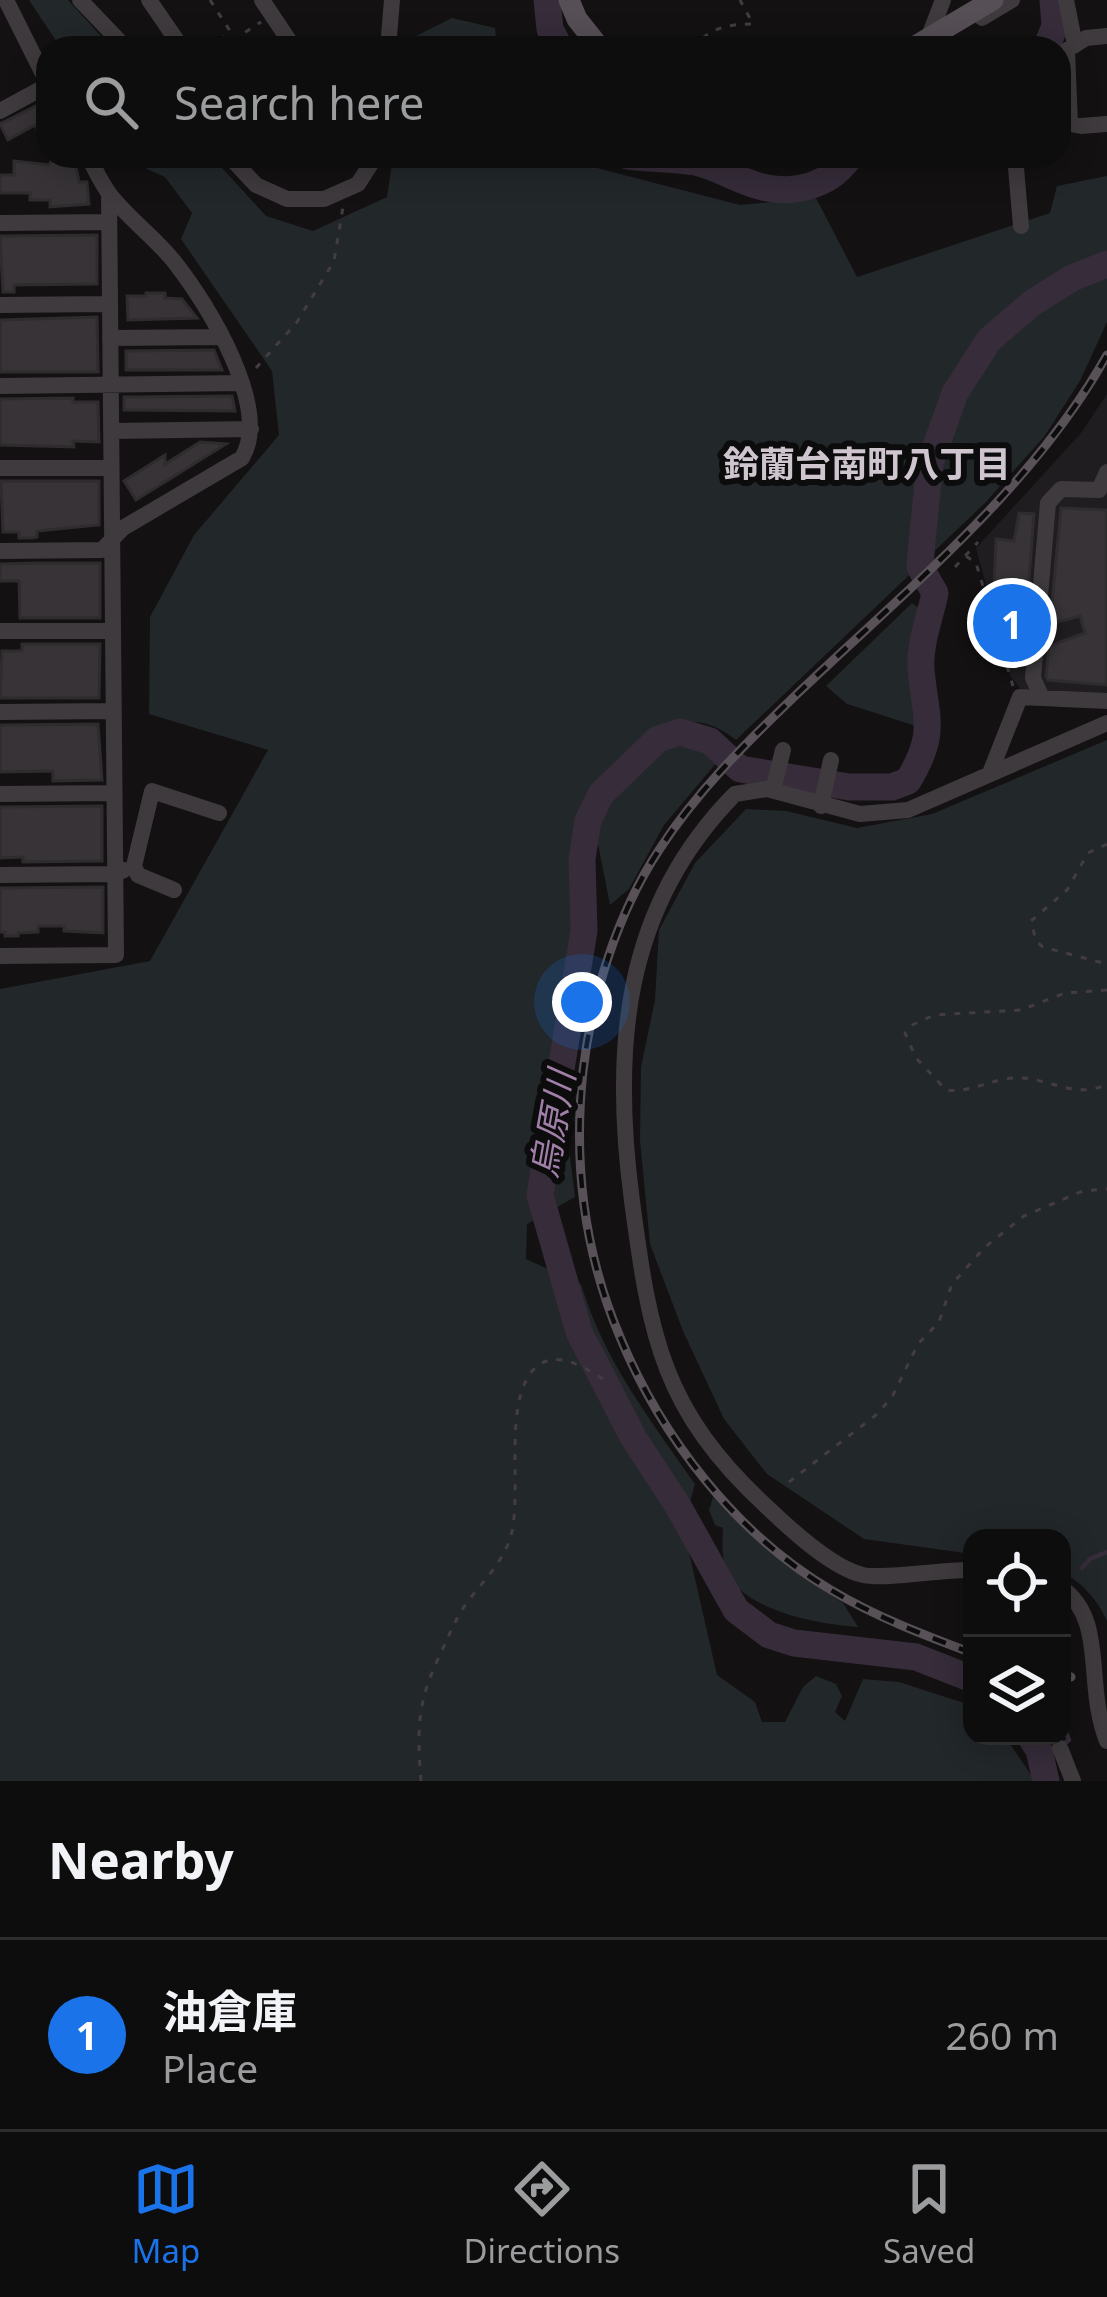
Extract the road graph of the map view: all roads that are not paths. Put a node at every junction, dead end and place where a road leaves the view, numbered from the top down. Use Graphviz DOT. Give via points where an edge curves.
graph roads {
  1 [pos="80,0"];
  2 [pos="148,0"];
  3 [pos="392,0"];
  4 [pos="569,0"];
  5 [pos="943,0"];
  6 [pos="993,0"];
  7 [pos="1012,0"];
  8 [pos="1066,0"];
  9 [pos="267,7"];
  10 [pos="6,10"];
  11 [pos="114,36"];
  12 [pos="174,36"];
  13 [pos="286,36"];
  14 [pos="389,36"];
  15 [pos="589,36"];
  16 [pos="927,36"];
  17 [pos="937,36"];
  18 [pos="949,36"];
  19 [pos="1107,36"];
  20 [pos="1075,45"];
  21 [pos="1071,47"];
  22 [pos="36,64"];
  23 [pos="36,92"];
  24 [pos="0,111"];
  25 [pos="1071,123"];
  26 [pos="1107,124"];
  27 [pos="95,168"];
  28 [pos="240,168"];
  29 [pos="368,168"];
  30 [pos="1016,168"];
  31 [pos="109,194"];
  32 [pos="110,222"];
  33 [pos="0,223"];
  34 [pos="1021,226"];
  35 [pos="110,304"];
  36 [pos="0,305"];
  37 [pos="221,337"];
  38 [pos="110,338"];
  39 [pos="242,383"];
  40 [pos="110,385"];
  41 [pos="0,386"];
  42 [pos="251,429"];
  43 [pos="111,431"];
  44 [pos="111,467"];
  45 [pos="0,468"];
  46 [pos="1107,472"];
  47 [pos="112,540"];
  48 [pos="0,551"];
  49 [pos="112,631"];
  50 [pos="0,632"];
  51 [pos="1042,698"];
  52 [pos="1107,700"];
  53 [pos="112,711"];
  54 [pos="0,712"];
  55 [pos="1107,723"];
  56 [pos="782,754"];
  57 [pos="831,760"];
  58 [pos="990,773"];
  59 [pos="771,788"];
  60 [pos="113,793"];
  61 [pos="0,794"];
  62 [pos="822,802"];
  63 [pos="219,813"];
  64 [pos="134,866"];
  65 [pos="115,874"];
  66 [pos="0,875"];
  67 [pos="174,890"];
  68 [pos="0,956"];
  69 [pos="963,1570"];
  70 [pos="1071,1593"];
  71 [pos="1107,1741"];
  72 [pos="1060,1748"];
  73 [pos="1073,1781"];
  1 -- 11 [label="street"];
  2 -- 12 [label="street"];
  3 -- 14 [label="street"];
  4 -- 15 [label="main road"];
  5 -- 16 [label="street"];
  6 -- 17 [label="main road"];
  7 -- 18 [label="street"];
  8 -- 20 [label="street"];
  9 -- 13 [label="street"];
  10 -- 22 [label="street"];
  19 -- 20 [label="street"];
  20 -- 21 [label="street"];
  23 -- 24 [label="street"];
  25 -- 26 [label="street"];
  27 -- 31 [label="street"];
  28 -- 29 [label="street" via="287,199 324,200 358,184"];
  30 -- 34 [label="street"];
  31 -- 32 [label="street"];
  31 -- 37 [label="street" via="176,263"];
  32 -- 33 [label="street"];
  32 -- 35 [label="street"];
  35 -- 36 [label="street"];
  35 -- 38 [label="street"];
  37 -- 38 [label="street"];
  37 -- 39 [label="street"];
  38 -- 40 [label="street"];
  39 -- 40 [label="street"];
  39 -- 42 [label="street"];
  40 -- 41 [label="street"];
  40 -- 43 [label="street"];
  42 -- 43 [label="street"];
  42 -- 47 [label="street" via="242,458"];
  43 -- 44 [label="street"];
  44 -- 45 [label="street"];
  44 -- 47 [label="street"];
  46 -- 51 [label="street" via="1099,490 1061,489 1048,503 1033,678"];
  47 -- 48 [label="street" via="102,550"];
  47 -- 49 [label="street"];
  49 -- 50 [label="street"];
  49 -- 53 [label="street"];
  51 -- 52 [label="street"];
  51 -- 58 [label="street" via="1020,697"];
  53 -- 54 [label="street"];
  53 -- 60 [label="street"];
  55 -- 58 [label="street"];
  56 -- 59 [label="street"];
  57 -- 62 [label="street"];
  58 -- 62 [label="street" via="908,810 860,814"];
  59 -- 62 [label="street"];
  59 -- 69 [label="street" via="734,794 694,844 671,879 636,971 621,1097 649,1319 704,1439 793,1531 862,1575"];
  60 -- 61 [label="street"];
  60 -- 65 [label="street"];
  63 -- 64 [label="street" via="152,791"];
  64 -- 65 [label="street"];
  64 -- 67 [label="street"];
  65 -- 66 [label="street"];
  65 -- 68 [label="street" via="116,955"];
  70 -- 71 [label="street" via="1102,1623 1099,1702"];
  72 -- 73 [label="street"];
}
